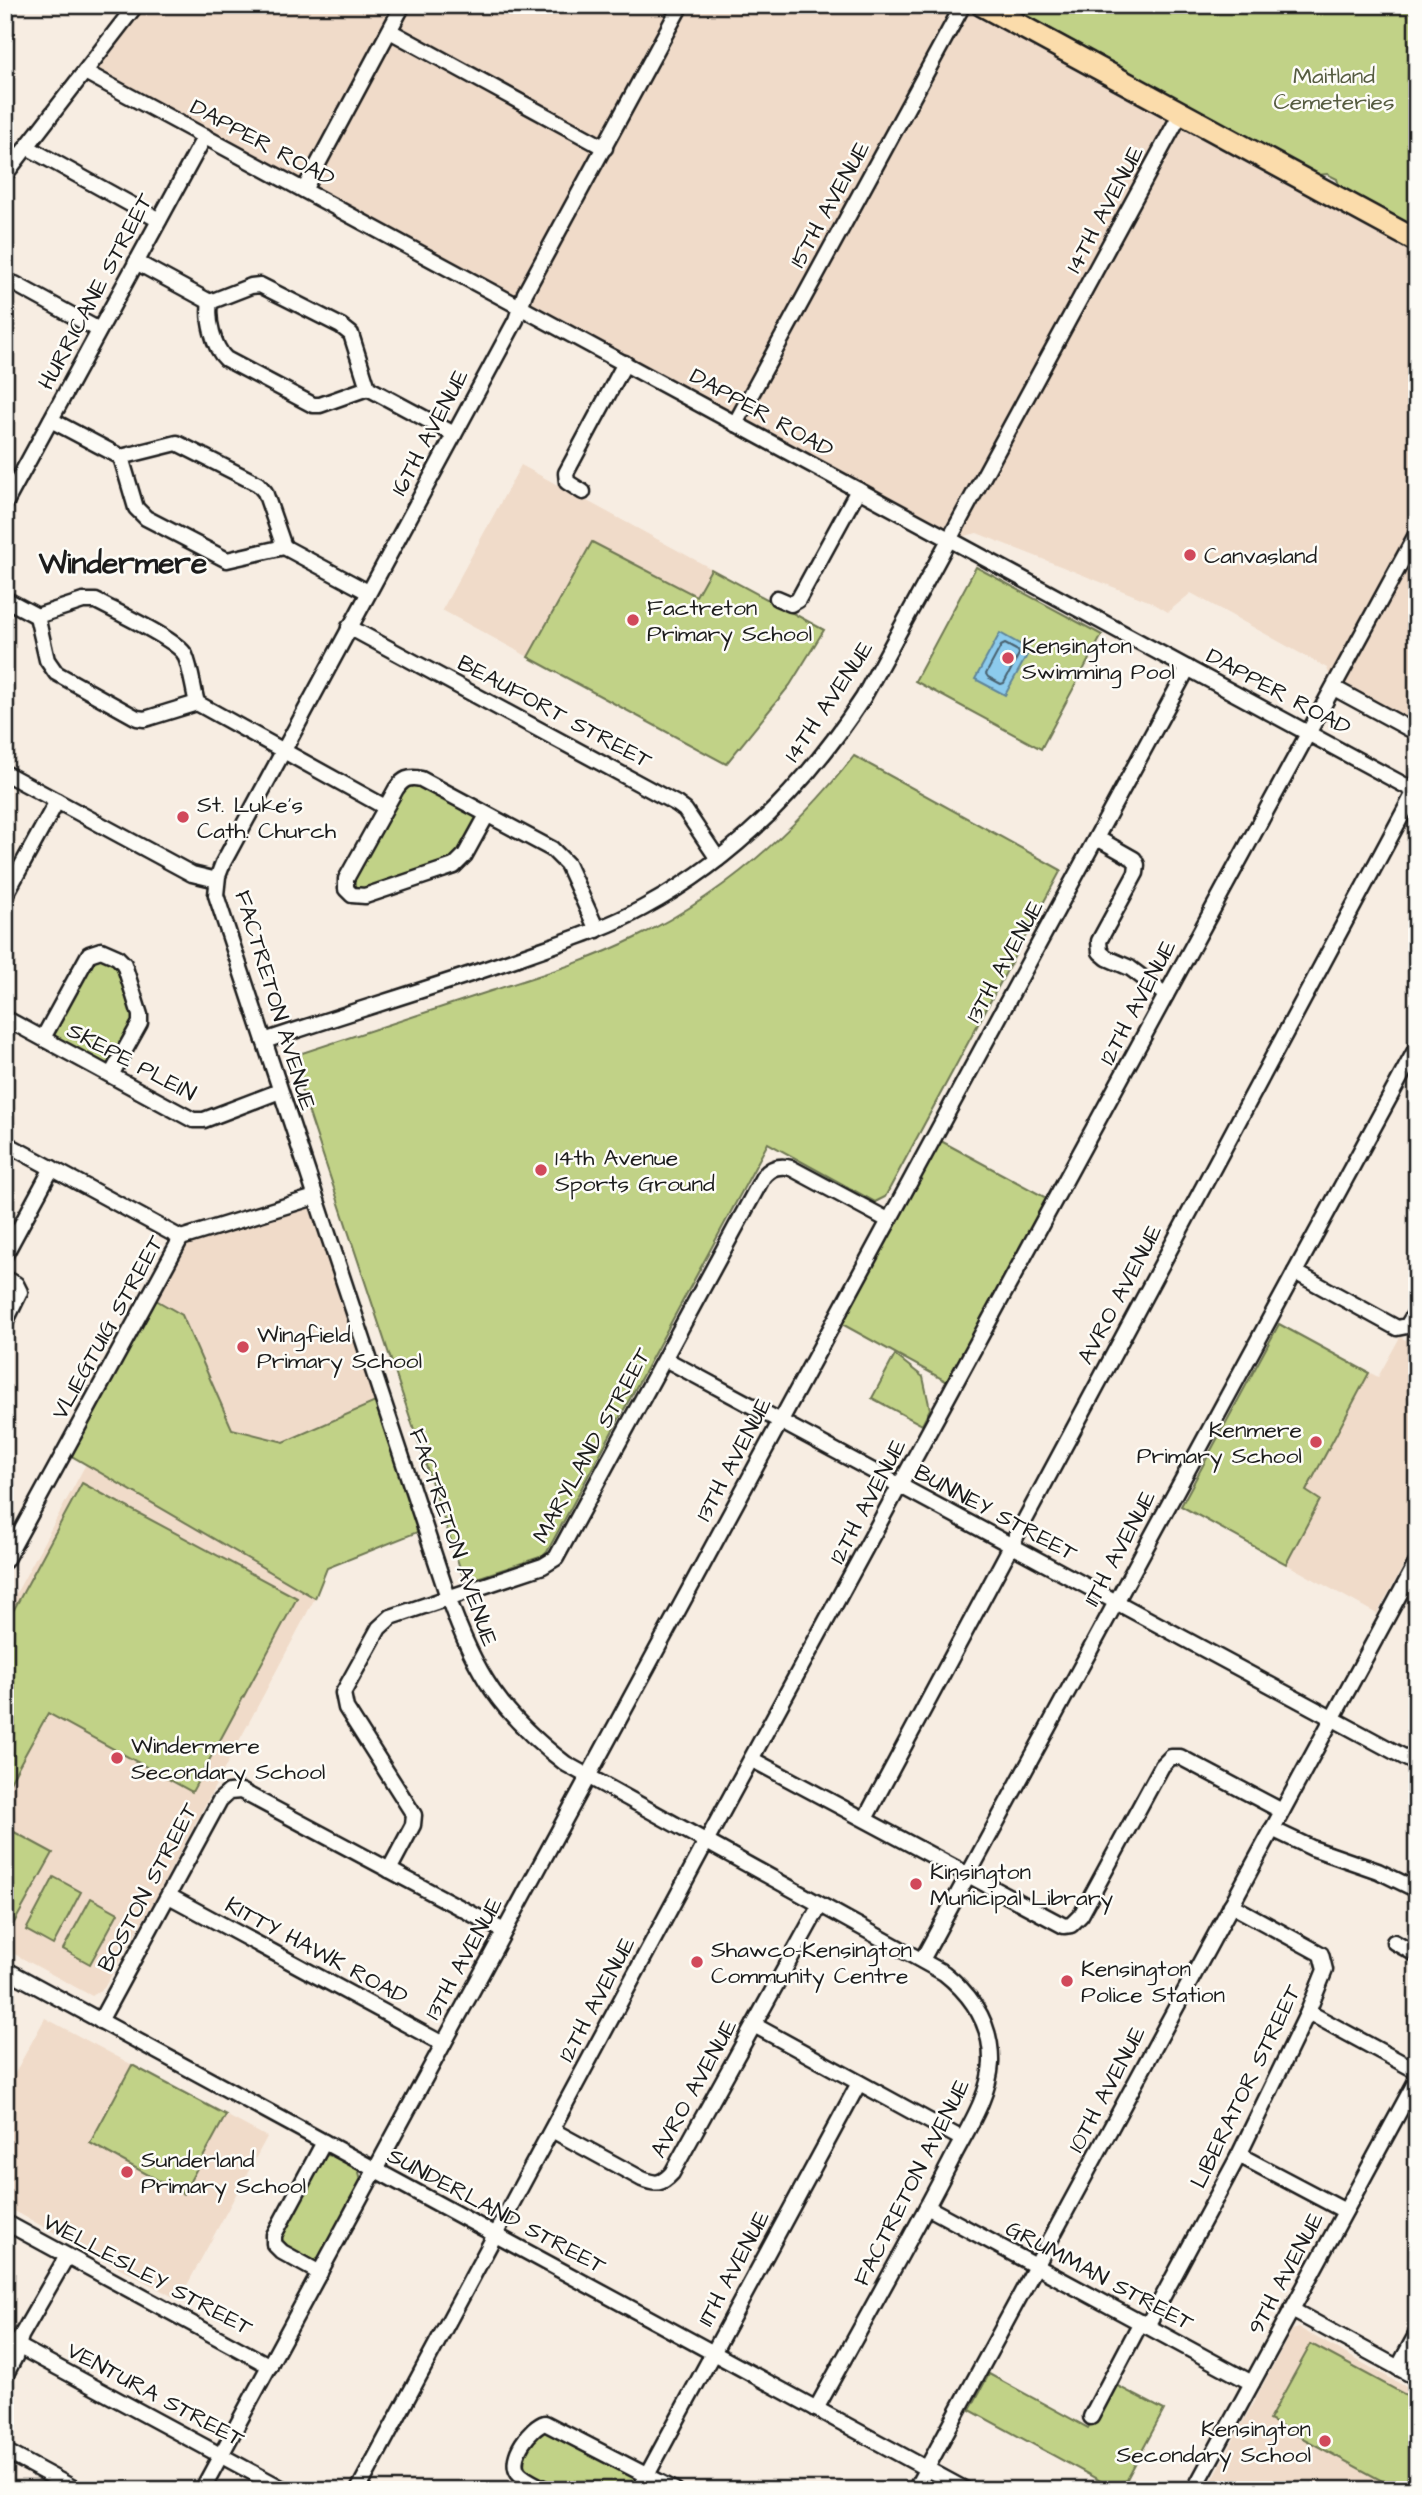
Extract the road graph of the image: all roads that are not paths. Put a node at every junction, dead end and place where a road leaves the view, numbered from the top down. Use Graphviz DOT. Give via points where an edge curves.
graph roads {
  1 [pos="136,5"];
  2 [pos="403,5"];
  3 [pos="681,5"];
  4 [pos="963,5"];
  5 [pos="982,5"];
  6 [pos="390,31"];
  7 [pos="85,72"];
  8 [pos="1181,113"];
  9 [pos="205,136"];
  10 [pos="27,147"];
  11 [pos="605,148"];
  12 [pos="5,175"];
  13 [pos="304,190"];
  14 [pos="159,220"];
  15 [pos="1417,241"];
  16 [pos="136,262"];
  17 [pos="5,283"];
  18 [pos="210,302"];
  19 [pos="520,307"];
  20 [pos="99,330"];
  21 [pos="625,363"];
  22 [pos="368,388"];
  23 [pos="51,420"];
  24 [pos="735,424"];
  25 [pos="454,434"];
  26 [pos="121,457"];
  27 [pos="858,490"];
  28 [pos="583,492"];
  29 [pos="5,504"];
  30 [pos="1417,533"];
  31 [pos="950,540"];
  32 [pos="284,547"];
  33 [pos="368,592"];
  34 [pos="777,597"];
  35 [pos="5,599"];
  36 [pos="37,616"];
  37 [pos="349,627"];
  38 [pos="1188,668"];
  39 [pos="1334,688"];
  40 [pos="197,703"];
  41 [pos="1417,733"];
  42 [pos="1309,734"];
  43 [pos="283,751"];
  44 [pos="5,773"];
  45 [pos="1416,791"];
  46 [pos="57,801"];
  47 [pos="385,807"];
  48 [pos="487,815"];
  49 [pos="1097,838"];
  50 [pos="718,859"];
  51 [pos="217,880"];
  52 [pos="5,896"];
  53 [pos="597,930"];
  54 [pos="1166,995"];
  55 [pos="5,1018"];
  56 [pos="43,1038"];
  57 [pos="264,1041"];
  58 [pos="1417,1047"];
  59 [pos="111,1075"];
  60 [pos="280,1091"];
  61 [pos="5,1143"];
  62 [pos="52,1168"];
  63 [pos="315,1197"];
  64 [pos="888,1220"];
  65 [pos="181,1238"];
  66 [pos="5,1255"];
  67 [pos="1295,1272"];
  68 [pos="5,1278"];
  69 [pos="1417,1310"];
  70 [pos="5,1323"];
  71 [pos="665,1359"];
  72 [pos="780,1421"];
  73 [pos="901,1486"];
  74 [pos="1011,1546"];
  75 [pos="6,1559"];
  76 [pos="1417,1562"];
  77 [pos="448,1597"];
  78 [pos="1116,1602"];
  79 [pos="1332,1718"];
  80 [pos="752,1760"];
  81 [pos="1417,1764"];
  82 [pos="587,1777"];
  83 [pos="1282,1811"];
  84 [pos="865,1819"];
  85 [pos="1272,1829"];
  86 [pos="706,1842"];
  87 [pos="389,1870"];
  88 [pos="968,1875"];
  89 [pos="1417,1890"];
  90 [pos="169,1896"];
  91 [pos="820,1905"];
  92 [pos="1231,1905"];
  93 [pos="504,1931"];
  94 [pos="1394,1942"];
  95 [pos="1417,1955"];
  96 [pos="922,1961"];
  97 [pos="5,1969"];
  98 [pos="1308,2012"];
  99 [pos="100,2021"];
  100 [pos="754,2025"];
  101 [pos="443,2044"];
  102 [pos="1417,2071"];
  103 [pos="1417,2079"];
  104 [pos="859,2083"];
  105 [pos="552,2130"];
  106 [pos="962,2139"];
  107 [pos="324,2142"];
  108 [pos="1238,2155"];
  109 [pos="376,2170"];
  110 [pos="927,2207"];
  111 [pos="1345,2211"];
  112 [pos="5,2222"];
  113 [pos="495,2235"];
  114 [pos="67,2256"];
  115 [pos="1036,2266"];
  116 [pos="320,2273"];
  117 [pos="1292,2310"];
  118 [pos="1144,2324"];
  119 [pos="1417,2333"];
  120 [pos="12,2342"];
  121 [pos="713,2353"];
  122 [pos="270,2366"];
  123 [pos="1398,2368"];
  124 [pos="5,2376"];
  125 [pos="1417,2378"];
  126 [pos="1252,2383"];
  127 [pos="816,2409"];
  128 [pos="1091,2417"];
  129 [pos="5,2451"];
  130 [pos="221,2455"];
  131 [pos="927,2468"];
  132 [pos="647,2475"];
  133 [pos="77,2490"];
  134 [pos="202,2490"];
  135 [pos="285,2490"];
  136 [pos="358,2490"];
  137 [pos="547,2490"];
  138 [pos="639,2490"];
  139 [pos="675,2490"];
  140 [pos="915,2490"];
  141 [pos="966,2490"];
  142 [pos="1194,2490"];
  1 -- 7 [label="street"];
  2 -- 6 [label="street"];
  3 -- 11 [label="street, 16TH AVENUE"];
  4 -- 24 [label="street, 15TH AVENUE"];
  5 -- 8 [label="main road"];
  6 -- 11 [label="street"];
  6 -- 13 [label="street"];
  7 -- 9 [label="street, DAPPER ROAD"];
  7 -- 10 [label="street"];
  8 -- 15 [label="main road"];
  8 -- 31 [label="street, 14TH AVENUE"];
  9 -- 13 [label="street, DAPPER ROAD"];
  9 -- 14 [label="street, HURRICANE STREET"];
  10 -- 12 [label="street"];
  10 -- 14 [label="street"];
  11 -- 19 [label="street, 16TH AVENUE"];
  13 -- 19 [label="street, DAPPER ROAD"];
  14 -- 16 [label="street, HURRICANE STREET"];
  16 -- 18 [label="street"];
  16 -- 20 [label="street, HURRICANE STREET"];
  17 -- 20 [label="street" via="15,284"];
  18 -- 22 [label="street" via="260,285 341,326 351,334"];
  18 -- 22 [label="street" via="208,312 220,354 292,395 320,405"];
  19 -- 21 [label="street, DAPPER ROAD"];
  19 -- 25 [label="street, 16TH AVENUE"];
  20 -- 23 [label="street, HURRICANE STREET"];
  21 -- 24 [label="street, DAPPER ROAD"];
  21 -- 28 [label="street" via="566,474 567,482"];
  22 -- 25 [label="street"];
  23 -- 26 [label="street"];
  23 -- 29 [label="street, HURRICANE STREET"];
  24 -- 27 [label="street, DAPPER ROAD"];
  25 -- 33 [label="street, 16TH AVENUE"];
  26 -- 32 [label="street" via="177,443 258,484"];
  26 -- 32 [label="street" via="136,508 158,524 227,561"];
  27 -- 31 [label="street, DAPPER ROAD"];
  27 -- 34 [label="street" via="798,600 791,604"];
  30 -- 39 [label="street, 12TH AVENUE"];
  31 -- 38 [label="street, DAPPER ROAD"];
  31 -- 50 [label="street, 14TH AVENUE" via="835,740 792,792"];
  32 -- 33 [label="street"];
  33 -- 37 [label="street, 16TH AVENUE"];
  35 -- 36 [label="street"];
  36 -- 40 [label="street" via="89,600 146,628 186,656"];
  36 -- 40 [label="street" via="47,660 56,673 137,718 152,718"];
  37 -- 43 [label="street, 16TH AVENUE"];
  37 -- 50 [label="street, BEAUFORT STREET" via="677,804"];
  38 -- 42 [label="street, DAPPER ROAD"];
  38 -- 49 [label="street, 13TH AVENUE"];
  39 -- 41 [label="street"];
  39 -- 42 [label="street, 12TH AVENUE"];
  40 -- 43 [label="street"];
  42 -- 45 [label="street, DAPPER ROAD"];
  42 -- 54 [label="street, 12TH AVENUE"];
  43 -- 47 [label="street"];
  43 -- 51 [label="street, 16TH AVENUE"];
  44 -- 46 [label="street, FACTRETON AVENUE"];
  45 -- 74 [label="street, AVRO AVENUE"];
  46 -- 51 [label="street, FACTRETON AVENUE" via="192,874"];
  46 -- 52 [label="street"];
  47 -- 48 [label="street" via="401,782 412,777"];
  47 -- 48 [label="street" via="346,879 346,889 352,895 365,896 454,866"];
  48 -- 53 [label="street" via="552,849 567,864"];
  49 -- 54 [label="street" via="1134,859 1138,869 1099,949 1103,956 1130,968"];
  49 -- 64 [label="street, 13TH AVENUE"];
  50 -- 53 [label="street, 14TH AVENUE" via="643,908"];
  51 -- 57 [label="street, FACTRETON AVENUE" via="217,900"];
  53 -- 57 [label="street, 14TH AVENUE"];
  54 -- 73 [label="street, 12TH AVENUE"];
  55 -- 56 [label="street, SKEPE PLEIN"];
  56 -- 59 [label="street, SKEPE PLEIN"];
  56 -- 59 [label="street" via="89,954 102,950 117,957 125,967 140,1023"];
  57 -- 60 [label="street, FACTRETON AVENUE"];
  58 -- 67 [label="street, 11TH AVENUE"];
  59 -- 60 [label="street, SKEPE PLEIN" via="197,1121"];
  60 -- 63 [label="street, FACTRETON AVENUE"];
  61 -- 62 [label="street"];
  62 -- 65 [label="street"];
  62 -- 66 [label="street"];
  63 -- 65 [label="street, VLIEGTUIG STREET"];
  63 -- 77 [label="street, FACTRETON AVENUE"];
  64 -- 71 [label="street, MARYLAND STREET" via="791,1168 770,1170"];
  64 -- 72 [label="street, 13TH AVENUE"];
  65 -- 75 [label="street, VLIEGTUIG STREET"];
  67 -- 69 [label="street" via="1397,1328 1407,1326"];
  67 -- 78 [label="street, 11TH AVENUE"];
  68 -- 70 [label="street" via="20,1292"];
  71 -- 72 [label="street, BUNNEY STREET"];
  71 -- 77 [label="street, MARYLAND STREET" via="556,1558"];
  72 -- 73 [label="street, BUNNEY STREET"];
  72 -- 82 [label="street, 13TH AVENUE"];
  73 -- 74 [label="street, BUNNEY STREET"];
  73 -- 80 [label="street, 12TH AVENUE"];
  74 -- 78 [label="street, BUNNEY STREET"];
  74 -- 84 [label="street, AVRO AVENUE"];
  76 -- 79 [label="street, 10TH AVENUE"];
  77 -- 82 [label="street, FACTRETON AVENUE" via="463,1640 503,1704 549,1751"];
  77 -- 87 [label="street, MARYLAND STREET" via="384,1621 343,1693 345,1708 414,1815"];
  78 -- 79 [label="street, BUNNEY STREET"];
  78 -- 88 [label="street, 11TH AVENUE"];
  79 -- 81 [label="street, BUNNEY STREET"];
  79 -- 83 [label="street, 10TH AVENUE"];
  80 -- 84 [label="street"];
  80 -- 86 [label="street, 12TH AVENUE"];
  82 -- 86 [label="street, FACTRETON AVENUE"];
  82 -- 93 [label="street, 13TH AVENUE"];
  83 -- 85 [label="street, 10TH AVENUE"];
  83 -- 88 [label="street" via="1176,1755 1162,1766 1081,1915 1071,1925 1053,1921"];
  84 -- 88 [label="street"];
  85 -- 89 [label="street"];
  85 -- 92 [label="street, 10TH AVENUE"];
  86 -- 91 [label="street, FACTRETON AVENUE"];
  86 -- 105 [label="street, 12TH AVENUE"];
  87 -- 90 [label="street, BOSTON STREET" via="241,1791 229,1792 220,1800"];
  87 -- 93 [label="street, BOSTON STREET"];
  88 -- 96 [label="street, 11TH AVENUE"];
  90 -- 99 [label="street, BOSTON STREET"];
  90 -- 101 [label="street, KITTY HAWK ROAD"];
  91 -- 96 [label="street, FACTRETON AVENUE"];
  91 -- 100 [label="street, AVRO AVENUE"];
  92 -- 98 [label="street, LIBERATOR STREET" via="1321,1954 1325,1969"];
  92 -- 115 [label="street, 10TH AVENUE"];
  93 -- 101 [label="street, 13TH AVENUE"];
  94 -- 95 [label="street"];
  96 -- 106 [label="street, FACTRETON AVENUE" via="964,1991 988,2032 988,2085"];
  97 -- 99 [label="street, SUNDERLAND STREET"];
  98 -- 102 [label="street"];
  98 -- 108 [label="street, LIBERATOR STREET"];
  99 -- 107 [label="street, SUNDERLAND STREET"];
  100 -- 104 [label="street"];
  100 -- 105 [label="street, AVRO AVENUE" via="665,2181 657,2184 642,2179"];
  101 -- 109 [label="street, 13TH AVENUE"];
  103 -- 111 [label="street, 9TH AVENUE"];
  104 -- 106 [label="street"];
  104 -- 121 [label="street, 11TH AVENUE"];
  105 -- 113 [label="street, 12TH AVENUE"];
  106 -- 110 [label="street, FACTRETON AVENUE"];
  107 -- 109 [label="street, SUNDERLAND STREET"];
  107 -- 116 [label="street" via="274,2235 274,2244 282,2252"];
  108 -- 111 [label="street"];
  108 -- 118 [label="street, LIBERATOR STREET"];
  109 -- 113 [label="street, SUNDERLAND STREET"];
  109 -- 116 [label="street, 13TH AVENUE"];
  110 -- 115 [label="street, GRUMMAN STREET"];
  110 -- 127 [label="street, FACTRETON AVENUE"];
  111 -- 117 [label="street, 9TH AVENUE"];
  112 -- 114 [label="street, WELLESLEY STREET"];
  113 -- 121 [label="street, SUNDERLAND STREET"];
  113 -- 136 [label="street, 12TH AVENUE"];
  114 -- 120 [label="street" via="21,2336"];
  114 -- 122 [label="street, WELLESLEY STREET"];
  115 -- 118 [label="street, GRUMMAN STREET"];
  115 -- 131 [label="street, 10TH AVENUE"];
  116 -- 122 [label="street, 13TH AVENUE"];
  117 -- 123 [label="street"];
  117 -- 126 [label="street, 9TH AVENUE"];
  118 -- 126 [label="street, GRUMMAN STREET"];
  118 -- 128 [label="street, LIBERATOR STREET"];
  119 -- 123 [label="street"];
  120 -- 124 [label="street"];
  120 -- 130 [label="street, VENTURA STREET"];
  121 -- 127 [label="street, SUNDERLAND STREET"];
  121 -- 132 [label="street, 11TH AVENUE"];
  122 -- 130 [label="street, 13TH AVENUE"];
  123 -- 125 [label="street"];
  126 -- 142 [label="street, 9TH AVENUE"];
  127 -- 131 [label="street, SUNDERLAND STREET"];
  129 -- 133 [label="street"];
  130 -- 134 [label="street, 13TH AVENUE"];
  130 -- 135 [label="street, VENTURA STREET"];
  131 -- 140 [label="street, 10TH AVENUE"];
  131 -- 141 [label="street, SUNDERLAND STREET"];
  132 -- 137 [label="street" via="545,2423 532,2429 515,2464 519,2473"];
  132 -- 138 [label="street, 11TH AVENUE"];
  132 -- 139 [label="street"];
}
